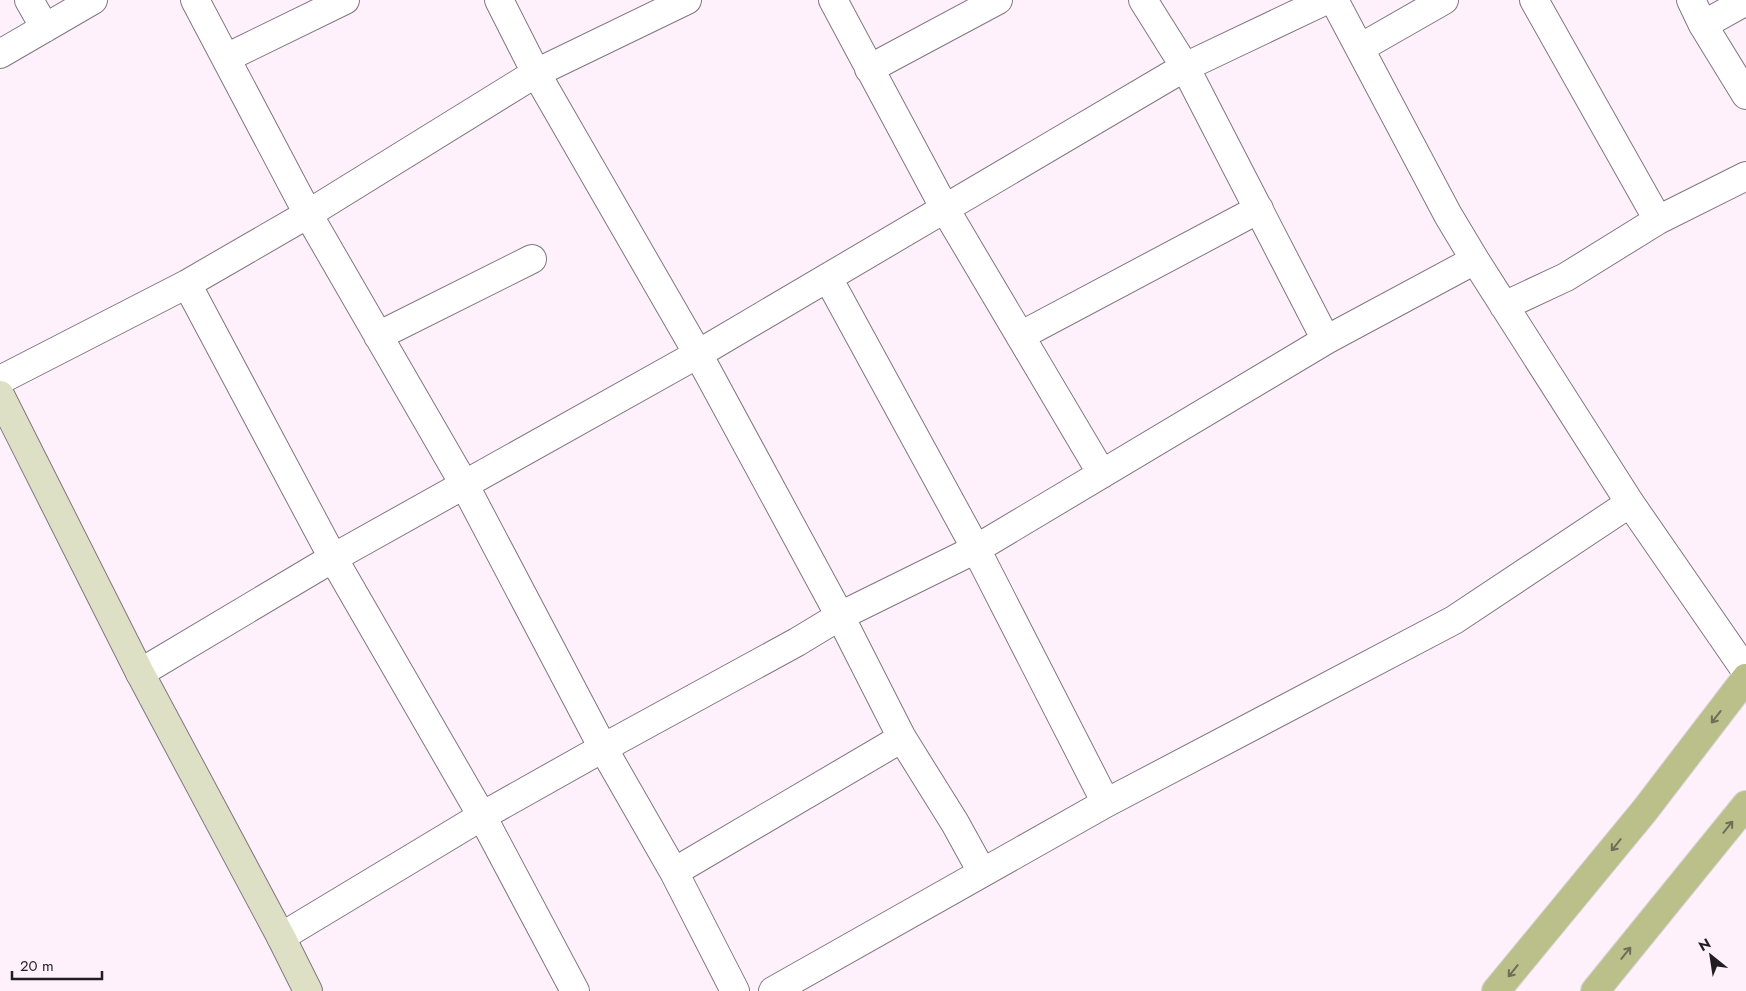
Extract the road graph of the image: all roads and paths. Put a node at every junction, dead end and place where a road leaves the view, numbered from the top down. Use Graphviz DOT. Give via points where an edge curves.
graph roads {
  1 [pos="29,0"];
  2 [pos="93,0"];
  3 [pos="195,0"];
  4 [pos="345,0"];
  5 [pos="499,0"];
  6 [pos="687,0"];
  7 [pos="832,0"];
  8 [pos="998,0"];
  9 [pos="1143,0"];
  10 [pos="1326,0"];
  11 [pos="1334,0"];
  12 [pos="1444,0"];
  13 [pos="1534,0"];
  14 [pos="1691,0"];
  15 [pos="1746,1"];
  16 [pos="655,7"];
  17 [pos="1703,24"];
  18 [pos="45,28"];
  19 [pos="1360,48"];
  20 [pos="0,54"];
  21 [pos="226,58"];
  22 [pos="1185,67"];
  23 [pos="869,69"];
  24 [pos="536,73"];
  25 [pos="1746,95"];
  26 [pos="1746,176"];
  27 [pos="944,209"];
  28 [pos="1259,209"];
  29 [pos="308,214"];
  30 [pos="1658,220"];
  31 [pos="532,259"];
  32 [pos="1475,260"];
  33 [pos="828,278"];
  34 [pos="187,284"];
  35 [pos="1504,306"];
  36 [pos="378,336"];
  37 [pos="1020,336"];
  38 [pos="1326,340"];
  39 [pos="698,354"];
  40 [pos="0,380"];
  41 [pos="0,396"];
  42 [pos="1102,474"];
  43 [pos="464,484"];
  44 [pos="1630,503"];
  45 [pos="976,549"];
  46 [pos="333,558"];
  47 [pos="840,616"];
  48 [pos="1746,671"];
  49 [pos="140,672"];
  50 [pos="1746,678"];
  51 [pos="902,738"];
  52 [pos="603,748"];
  53 [pos="1106,803"];
  54 [pos="1746,805"];
  55 [pos="482,816"];
  56 [pos="674,872"];
  57 [pos="982,872"];
  58 [pos="281,937"];
  59 [pos="308,991"];
  60 [pos="575,991"];
  61 [pos="735,991"];
  62 [pos="773,991"];
  63 [pos="1496,991"];
  64 [pos="1595,991"];
  1 -- 18 [label="street"];
  2 -- 18 [label="street"];
  3 -- 21 [label="street"];
  4 -- 21 [label="street"];
  5 -- 24 [label="street"];
  6 -- 16 [label="street"];
  7 -- 23 [label="street"];
  8 -- 23 [label="street"];
  9 -- 22 [label="street"];
  10 -- 22 [label="street"];
  11 -- 19 [label="street"];
  12 -- 19 [label="street"];
  13 -- 30 [label="street"];
  14 -- 17 [label="street"];
  15 -- 17 [label="street"];
  16 -- 24 [label="street"];
  17 -- 25 [label="street"];
  18 -- 20 [label="street"];
  19 -- 32 [label="street"];
  21 -- 29 [label="street"];
  22 -- 27 [label="street"];
  22 -- 28 [label="street"];
  23 -- 27 [label="street"];
  24 -- 29 [label="street"];
  24 -- 39 [label="street"];
  26 -- 30 [label="street"];
  27 -- 33 [label="street"];
  27 -- 37 [label="street"];
  28 -- 37 [label="street"];
  28 -- 38 [label="street"];
  29 -- 34 [label="street"];
  29 -- 36 [label="street"];
  30 -- 35 [label="street" via="1566,277"];
  31 -- 36 [label="street"];
  32 -- 35 [label="street"];
  32 -- 38 [label="street"];
  33 -- 39 [label="street"];
  33 -- 45 [label="street"];
  34 -- 40 [label="street"];
  34 -- 46 [label="street"];
  35 -- 44 [label="street"];
  36 -- 43 [label="street"];
  37 -- 42 [label="street"];
  38 -- 42 [label="street"];
  39 -- 43 [label="street"];
  39 -- 47 [label="street"];
  41 -- 49 [label="main road"];
  42 -- 45 [label="street"];
  43 -- 46 [label="street"];
  43 -- 52 [label="street"];
  44 -- 48 [label="street"];
  44 -- 53 [label="street" via="1454,620"];
  45 -- 47 [label="street"];
  45 -- 53 [label="street"];
  46 -- 49 [label="street"];
  46 -- 55 [label="street"];
  47 -- 51 [label="street"];
  47 -- 52 [label="street"];
  49 -- 58 [label="main road"];
  50 -- 63 [label="main road, one-way" via="1645,810"];
  51 -- 56 [label="street"];
  51 -- 57 [label="street"];
  52 -- 55 [label="street"];
  52 -- 56 [label="street"];
  53 -- 57 [label="street"];
  64 -- 54 [label="main road, one-way"];
  55 -- 58 [label="street"];
  55 -- 60 [label="street"];
  56 -- 61 [label="street"];
  57 -- 62 [label="street"];
  58 -- 59 [label="main road"];
}
